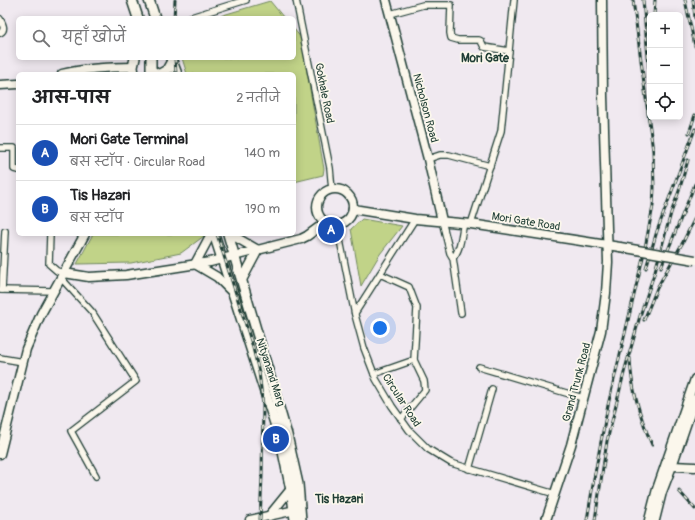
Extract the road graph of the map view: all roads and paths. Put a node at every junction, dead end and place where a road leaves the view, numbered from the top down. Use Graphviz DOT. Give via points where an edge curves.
graph roads {
  1 [pos="132,0"];
  2 [pos="149,0"];
  3 [pos="246,0"];
  4 [pos="296,0"];
  5 [pos="386,0"];
  6 [pos="514,0"];
  7 [pos="602,0"];
  8 [pos="390,14"];
  9 [pos="137,16"];
  10 [pos="154,16"];
  11 [pos="194,16"];
  12 [pos="0,19"];
  13 [pos="0,33"];
  14 [pos="509,51"];
  15 [pos="151,60"];
  16 [pos="171,60"];
  17 [pos="171,60"];
  18 [pos="134,66"];
  19 [pos="71,72"];
  20 [pos="155,72"];
  21 [pos="163,72"];
  22 [pos="177,72"];
  23 [pos="16,84"];
  24 [pos="0,85"];
  25 [pos="0,148"];
  26 [pos="428,160"];
  27 [pos="490,166"];
  28 [pos="16,170"];
  29 [pos="332,190"];
  30 [pos="353,209"];
  31 [pos="415,220"];
  32 [pos="326,222"];
  33 [pos="442,222"];
  34 [pos="467,224"];
  35 [pos="337,225"];
  36 [pos="5,231"];
  37 [pos="50,236"];
  38 [pos="84,236"];
  39 [pos="210,236"];
  40 [pos="215,236"];
  41 [pos="230,236"];
  42 [pos="233,236"];
  43 [pos="607,245"];
  44 [pos="258,250"];
  45 [pos="235,256"];
  46 [pos="453,258"];
  47 [pos="222,259"];
  48 [pos="695,260"];
  49 [pos="195,264"];
  50 [pos="380,274"];
  51 [pos="62,276"];
  52 [pos="242,280"];
  53 [pos="1,290"];
  54 [pos="54,291"];
  55 [pos="233,293"];
  56 [pos="355,312"];
  57 [pos="462,313"];
  58 [pos="0,358"];
  59 [pos="414,360"];
  60 [pos="23,362"];
  61 [pos="479,367"];
  62 [pos="374,374"];
  63 [pos="695,379"];
  64 [pos="492,390"];
  65 [pos="270,394"];
  66 [pos="583,398"];
  67 [pos="695,399"];
  68 [pos="274,405"];
  69 [pos="401,419"];
  70 [pos="0,454"];
  71 [pos="670,462"];
  72 [pos="695,463"];
  73 [pos="695,467"];
  74 [pos="469,469"];
  75 [pos="96,476"];
  76 [pos="291,489"];
  77 [pos="555,494"];
  78 [pos="296,513"];
  79 [pos="271,518"];
  80 [pos="250,520"];
  81 [pos="301,520"];
  82 [pos="546,520"];
  83 [pos="649,520"];
  84 [pos="655,520"];
  1 -- 9 [label="main road"];
  2 -- 10 [label="main road"];
  3 -- 11 [label="street"];
  4 -- 29 [label="street, Gokhale Road" via="330,168"];
  5 -- 8 [label="street, Nicholson Road"];
  6 -- 14 [label="street"];
  7 -- 43 [label="street, Grand Trunk Road"];
  8 -- 14 [label="street" via="423,5 451,5 451,38 479,40 484,47"];
  8 -- 26 [label="street, Nicholson Road"];
  12 -- 13 [label="street" via="4,27"];
  14 -- 27 [label="street" via="501,131"];
  15 -- 20 [label="main road" via="151,70"];
  16 -- 21 [label="main road" via="167,70"];
  17 -- 22 [label="main road"];
  18 -- 19 [label="street"];
  23 -- 24 [label="street"];
  25 -- 28 [label="street" via="14,148"];
  26 -- 27 [label="street" via="440,155 449,155"];
  26 -- 33 [label="street, Nicholson Road"];
  27 -- 34 [label="street"];
  29 -- 30 [label="street" via="338,189 348,194 352,199"];
  29 -- 32 [label="street" via="323,194 318,204 319,214"];
  30 -- 31 [label="street, Mori Gate Road"];
  30 -- 35 [label="street" via="348,220"];
  31 -- 33 [label="street, Mori Gate Road"];
  31 -- 50 [label="street"];
  32 -- 35 [label="street"];
  32 -- 44 [label="street" via="307,236"];
  33 -- 34 [label="street, Mori Gate Road"];
  33 -- 46 [label="street"];
  34 -- 43 [label="street, Mori Gate Road"];
  34 -- 46 [label="street"];
  35 -- 56 [label="street, Circular Road"];
  36 -- 53 [label="street"];
  37 -- 51 [label="street" via="49,264"];
  38 -- 51 [label="street"];
  39 -- 49 [label="street"];
  40 -- 47 [label="main road, Nityanand Marg"];
  41 -- 45 [label="main road, Nityanand Marg"];
  42 -- 44 [label="street"];
  43 -- 48 [label="street, Mori Gate Road, bridge"];
  43 -- 66 [label="street, Grand Trunk Road" via="606,293 601,331"];
  44 -- 45 [label="street"];
  44 -- 52 [label="street"];
  45 -- 47 [label="street"];
  45 -- 52 [label="main road, Nityanand Marg"];
  46 -- 57 [label="street"];
  47 -- 49 [label="street"];
  47 -- 55 [label="main road, Nityanand Marg"];
  49 -- 51 [label="street" via="126,275"];
  49 -- 55 [label="street" via="217,277"];
  50 -- 56 [label="street"];
  50 -- 59 [label="street" via="409,287 417,308"];
  51 -- 54 [label="street"];
  51 -- 75 [label="street" via="92,312 136,381 71,431"];
  52 -- 65 [label="main road, Nityanand Marg"];
  53 -- 54 [label="street"];
  54 -- 60 [label="street" via="41,314"];
  55 -- 65 [label="main road, Nityanand Marg"];
  56 -- 62 [label="street, Circular Road"];
  58 -- 60 [label="street"];
  59 -- 62 [label="street"];
  59 -- 69 [label="street" via="424,381 425,390"];
  60 -- 70 [label="street"];
  61 -- 66 [label="street"];
  62 -- 69 [label="street, Circular Road"];
  63 -- 71 [label="street"];
  64 -- 74 [label="street"];
  65 -- 68 [label="main road, Nityanand Marg"];
  66 -- 77 [label="street, Grand Trunk Road"];
  67 -- 71 [label="street"];
  68 -- 76 [label="main road, Nityanand Marg"];
  68 -- 78 [label="main road, Nityanand Marg" via="287,435 298,484"];
  69 -- 74 [label="street, Circular Road" via="428,450 451,463"];
  71 -- 72 [label="street"];
  71 -- 73 [label="street"];
  71 -- 83 [label="street" via="657,489"];
  71 -- 84 [label="street"];
  74 -- 77 [label="street, Circular Road"];
  76 -- 78 [label="main road, Nityanand Marg"];
  76 -- 79 [label="street"];
  77 -- 82 [label="street, Grand Trunk Road"];
  78 -- 79 [label="street"];
  78 -- 81 [label="main road, Nityanand Marg"];
  79 -- 80 [label="street"];
}
